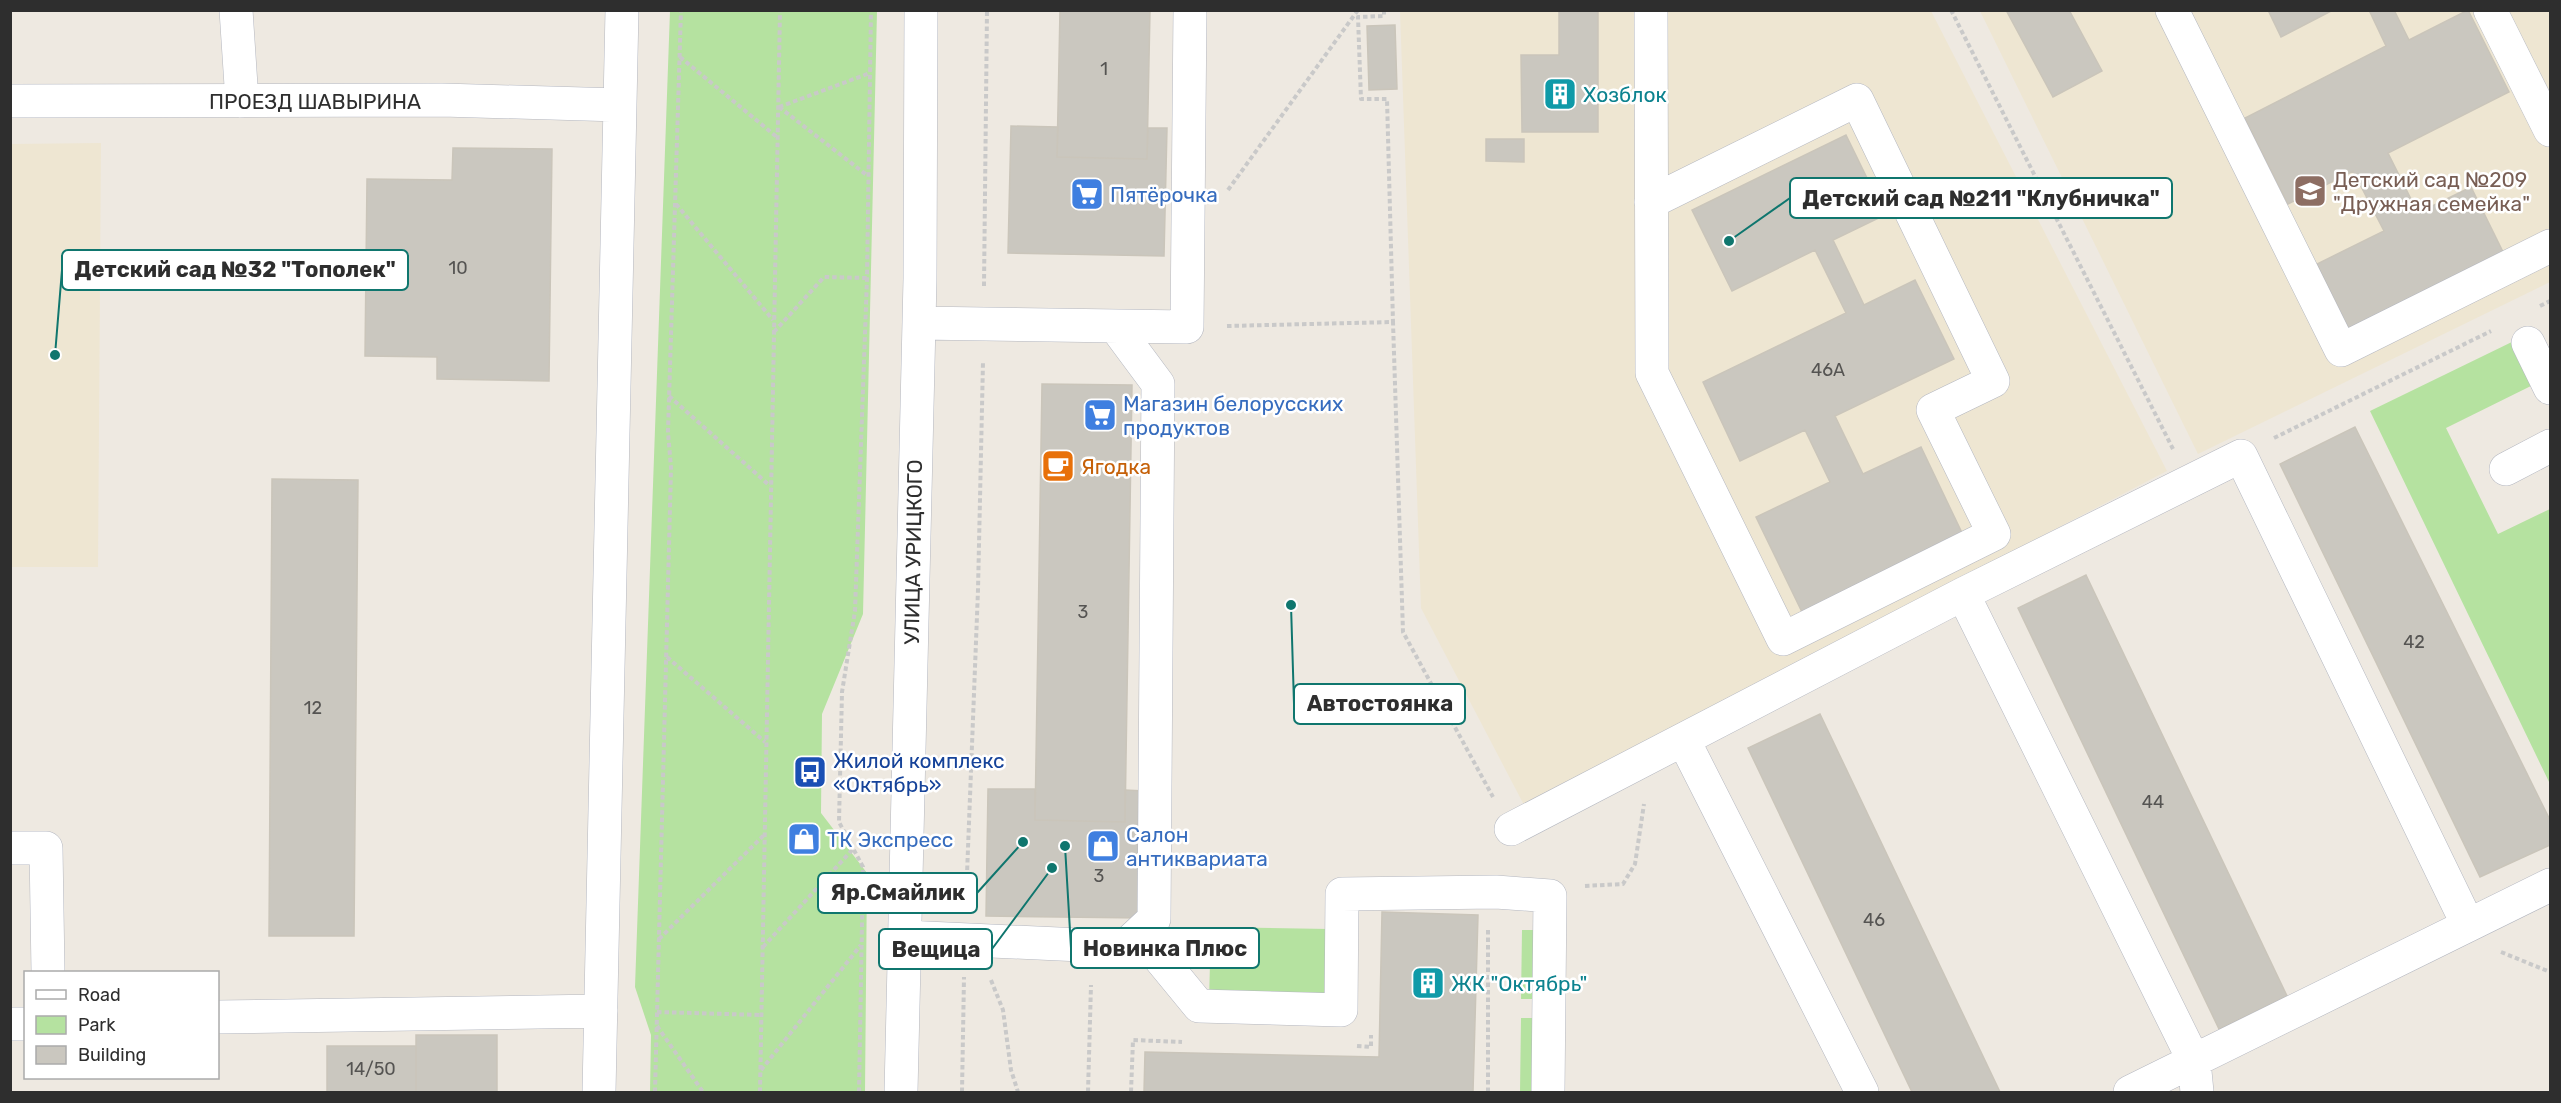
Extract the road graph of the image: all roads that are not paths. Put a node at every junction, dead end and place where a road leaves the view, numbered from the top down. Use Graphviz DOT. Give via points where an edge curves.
graph roads {
  1 [pos="236,10"];
  2 [pos="622,10"];
  3 [pos="921,10"];
  4 [pos="1190,10"];
  5 [pos="1651,10"];
  6 [pos="2172,10"];
  7 [pos="2490,10"];
  8 [pos="242,100"];
  9 [pos="10,101"];
  10 [pos="619,105"];
  11 [pos="2550,130"];
  12 [pos="1651,202"];
  13 [pos="2550,246"];
  14 [pos="918,323"];
  15 [pos="1115,326"];
  16 [pos="2528,343"];
  17 [pos="2550,388"];
  18 [pos="2550,447"];
  19 [pos="2506,469"];
  20 [pos="1963,594"];
  21 [pos="1675,745"];
  22 [pos="1511,828"];
  23 [pos="10,848"];
  24 [pos="2550,885"];
  25 [pos="2468,925"];
  26 [pos="1139,933"];
  27 [pos="905,937"];
  28 [pos="48,971"];
  29 [pos="601,1011"];
  30 [pos="219,1017"];
  31 [pos="2195,1077"];
  32 [pos="599,1092"];
  33 [pos="901,1092"];
  34 [pos="1548,1092"];
  35 [pos="1862,1092"];
  36 [pos="2130,1092"];
  1 -- 8 [label="street"];
  2 -- 10 [label="street"];
  3 -- 14 [label="street, УЛИЦА УРИЦКОГО"];
  4 -- 15 [label="street" via="1187,327"];
  5 -- 12 [label="street"];
  6 -- 13 [label="street" via="2341,350"];
  7 -- 11 [label="street"];
  8 -- 9 [label="street, ПРОЕЗД ШАВЫРИНА"];
  8 -- 10 [label="street, ПРОЕЗД ШАВЫРИНА"];
  10 -- 29 [label="street"];
  12 -- 12 [label="street" via="1652,373 1783,639 1994,534 1933,410 1993,381 1857,100"];
  14 -- 15 [label="street"];
  14 -- 27 [label="street, УЛИЦА УРИЦКОГО"];
  15 -- 26 [label="street" via="1158,384 1154,919"];
  16 -- 17 [label="street"];
  18 -- 19 [label="street"];
  20 -- 21 [label="street"];
  20 -- 25 [label="street" via="2241,456"];
  20 -- 31 [label="street"];
  21 -- 22 [label="street"];
  21 -- 35 [label="street"];
  23 -- 28 [label="street" via="46,848"];
  24 -- 25 [label="street"];
  25 -- 31 [label="street"];
  26 -- 27 [label="street" via="1124,947"];
  26 -- 34 [label="street" via="1199,1006 1341,1010 1342,894 1496,892 1550,896"];
  27 -- 33 [label="street, УЛИЦА УРИЦКОГО"];
  29 -- 30 [label="street"];
  29 -- 32 [label="street"];
  31 -- 36 [label="street"];
}
